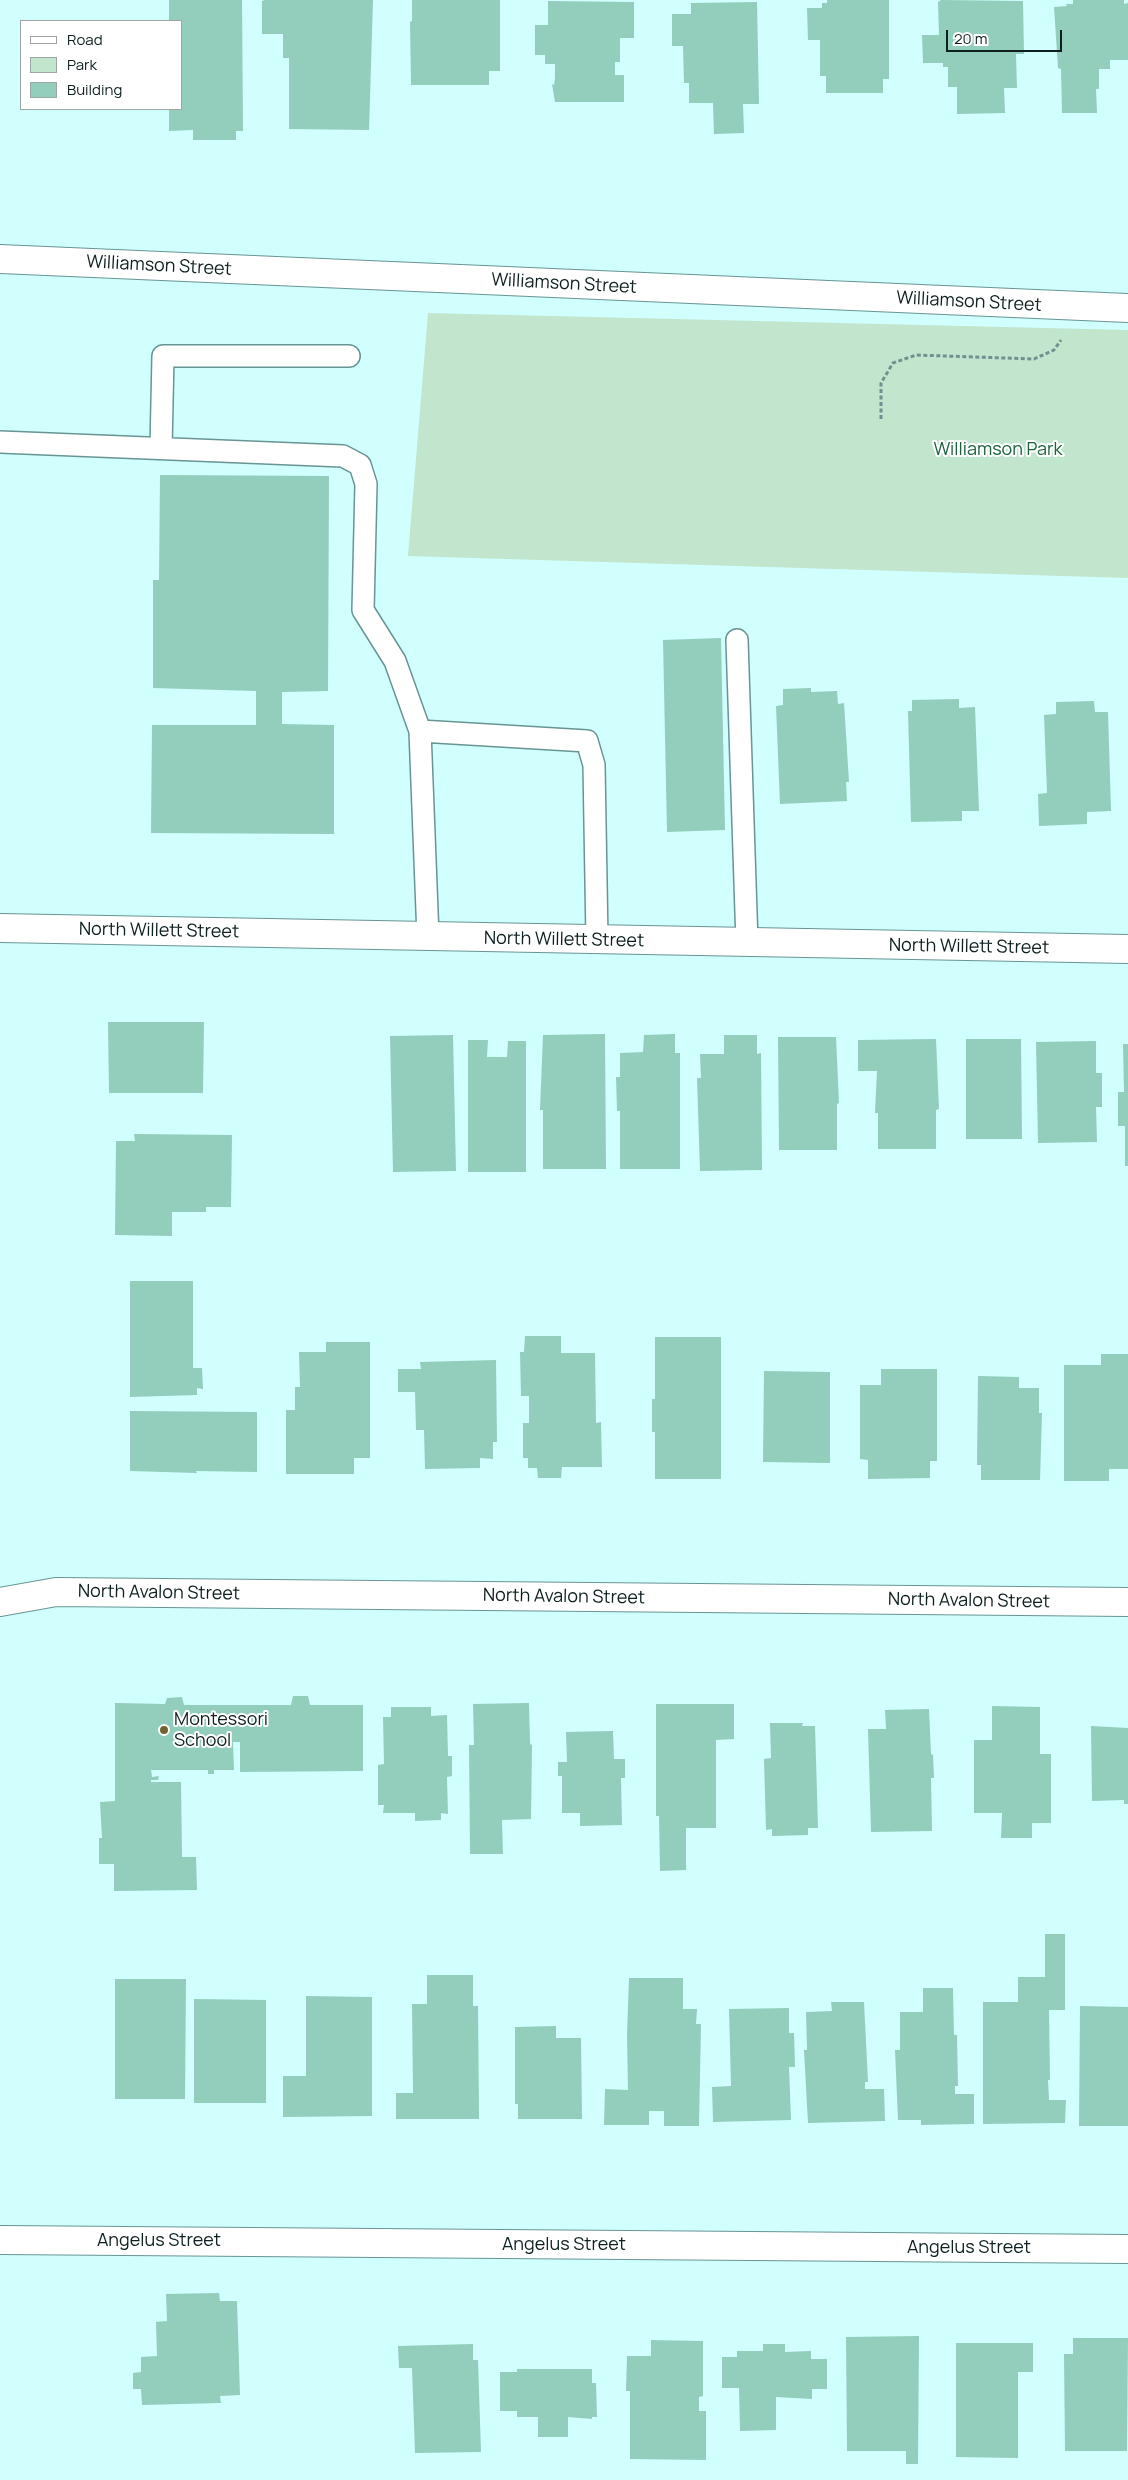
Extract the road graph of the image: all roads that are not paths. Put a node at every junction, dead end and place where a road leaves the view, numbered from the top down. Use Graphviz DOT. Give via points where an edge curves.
graph roads {
  1 [pos="0,259"];
  2 [pos="1128,308"];
  3 [pos="349,356"];
  4 [pos="0,442"];
  5 [pos="161,448"];
  6 [pos="737,640"];
  7 [pos="420,731"];
  8 [pos="0,928"];
  9 [pos="428,937"];
  10 [pos="597,940"];
  11 [pos="746,943"];
  12 [pos="1128,949"];
  13 [pos="0,1602"];
  14 [pos="1128,1602"];
  15 [pos="0,2240"];
  16 [pos="1128,2249"];
  1 -- 2 [label="street, Williamson Street"];
  3 -- 5 [label="lane" via="163,356"];
  4 -- 5 [label="lane"];
  5 -- 7 [label="lane" via="343,456 360,466 366,484 363,610 395,661"];
  6 -- 11 [label="lane"];
  7 -- 9 [label="lane"];
  7 -- 10 [label="lane" via="587,741 594,765"];
  8 -- 9 [label="street, North Willett Street"];
  9 -- 10 [label="street, North Willett Street"];
  10 -- 11 [label="street, North Willett Street"];
  11 -- 12 [label="street, North Willett Street"];
  13 -- 14 [label="street, North Avalon Street" via="56,1592"];
  15 -- 16 [label="street, Angelus Street"];
}
